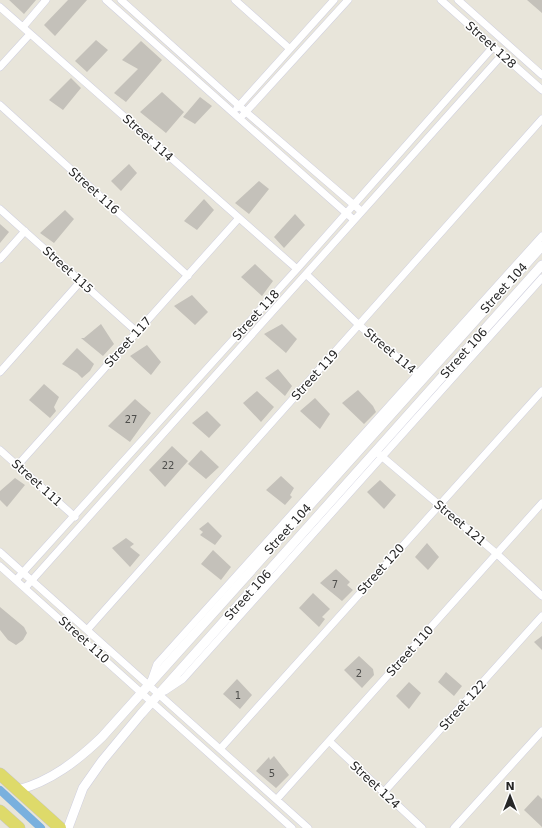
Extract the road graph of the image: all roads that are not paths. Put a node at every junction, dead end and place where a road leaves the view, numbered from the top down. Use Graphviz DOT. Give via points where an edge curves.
graph roads {
  1 [pos="46,0"];
  2 [pos="106,0"];
  3 [pos="121,0"];
  4 [pos="235,0"];
  5 [pos="334,0"];
  6 [pos="348,0"];
  7 [pos="441,0"];
  8 [pos="458,0"];
  9 [pos="0,7"];
  10 [pos="23,27"];
  11 [pos="30,34"];
  12 [pos="493,47"];
  13 [pos="290,48"];
  14 [pos="502,56"];
  15 [pos="0,67"];
  16 [pos="542,75"];
  17 [pos="542,90"];
  18 [pos="0,105"];
  19 [pos="239,106"];
  20 [pos="233,112"];
  21 [pos="246,112"];
  22 [pos="542,119"];
  23 [pos="239,120"];
  24 [pos="353,204"];
  25 [pos="0,209"];
  26 [pos="361,211"];
  27 [pos="345,212"];
  28 [pos="239,218"];
  29 [pos="354,220"];
  30 [pos="25,231"];
  31 [pos="542,236"];
  32 [pos="542,246"];
  33 [pos="0,259"];
  34 [pos="542,265"];
  35 [pos="297,269"];
  36 [pos="306,274"];
  37 [pos="188,276"];
  38 [pos="542,278"];
  39 [pos="80,282"];
  40 [pos="489,304"];
  41 [pos="500,312"];
  42 [pos="360,326"];
  43 [pos="137,332"];
  44 [pos="0,372"];
  45 [pos="420,376"];
  46 [pos="444,381"];
  47 [pos="542,391"];
  48 [pos="0,450"];
  49 [pos="378,454"];
  50 [pos="18,466"];
  51 [pos="311,499"];
  52 [pos="542,503"];
  53 [pos="439,505"];
  54 [pos="75,517"];
  55 [pos="0,552"];
  56 [pos="497,554"];
  57 [pos="257,564"];
  58 [pos="0,566"];
  59 [pos="268,572"];
  60 [pos="23,573"];
  61 [pos="16,580"];
  62 [pos="32,581"];
  63 [pos="25,588"];
  64 [pos="542,596"];
  65 [pos="542,616"];
  66 [pos="200,622"];
  67 [pos="87,630"];
  68 [pos="214,639"];
  69 [pos="149,685"];
  70 [pos="142,692"];
  71 [pos="159,694"];
  72 [pos="152,702"];
  73 [pos="542,731"];
  74 [pos="329,741"];
  75 [pos="221,748"];
  76 [pos="0,774"];
  77 [pos="18,790"];
  78 [pos="383,793"];
  79 [pos="277,799"];
  80 [pos="0,811"];
  81 [pos="19,828"];
  82 [pos="60,828"];
  83 [pos="68,828"];
  84 [pos="292,828"];
  85 [pos="308,828"];
  86 [pos="422,828"];
  87 [pos="454,828"];
  1 -- 10 [label="street"];
  2 -- 20 [label="street"];
  3 -- 19 [label="street"];
  4 -- 13 [label="street"];
  5 -- 13 [label="street"];
  6 -- 21 [label="street"];
  7 -- 12 [label="street, Street 128"];
  8 -- 16 [label="street"];
  9 -- 10 [label="street, Street 114"];
  10 -- 11 [label="street, Street 114"];
  11 -- 15 [label="street"];
  11 -- 28 [label="street, Street 114"];
  12 -- 14 [label="street, Street 128"];
  12 -- 24 [label="street, Street 118"];
  13 -- 19 [label="street"];
  14 -- 17 [label="street, Street 128"];
  14 -- 26 [label="street"];
  18 -- 37 [label="street, Street 116"];
  19 -- 20 [label="street"];
  19 -- 21 [label="street"];
  20 -- 23 [label="street"];
  21 -- 23 [label="street"];
  21 -- 24 [label="street"];
  22 -- 42 [label="street, Street 119"];
  23 -- 27 [label="street"];
  24 -- 26 [label="street"];
  24 -- 27 [label="street, Street 118"];
  25 -- 30 [label="street, Street 115"];
  26 -- 29 [label="street"];
  27 -- 29 [label="street"];
  27 -- 35 [label="street, Street 118"];
  28 -- 35 [label="street, Street 114"];
  28 -- 37 [label="street, Street 117"];
  29 -- 36 [label="street"];
  30 -- 33 [label="street"];
  30 -- 39 [label="street, Street 115"];
  31 -- 45 [label="street"];
  32 -- 40 [label="street, Street 104"];
  34 -- 41 [label="street, Street 106"];
  35 -- 54 [label="street, Street 118"];
  36 -- 42 [label="street, Street 114"];
  36 -- 62 [label="street"];
  37 -- 43 [label="street, Street 117"];
  38 -- 46 [label="street"];
  39 -- 43 [label="street, Street 115"];
  39 -- 44 [label="street"];
  40 -- 41 [label="street"];
  40 -- 45 [label="street, Street 104"];
  41 -- 46 [label="street, Street 106"];
  42 -- 45 [label="street, Street 114"];
  42 -- 67 [label="street, Street 119"];
  43 -- 50 [label="street, Street 117"];
  45 -- 51 [label="street, Street 104"];
  46 -- 49 [label="street, Street 106"];
  47 -- 53 [label="street, Street 120"];
  48 -- 50 [label="street, Street 111"];
  49 -- 53 [label="street, Street 121"];
  49 -- 59 [label="street, Street 106"];
  49 -- 68 [label="street"];
  50 -- 54 [label="street, Street 111"];
  51 -- 57 [label="street, Street 104"];
  51 -- 66 [label="street"];
  52 -- 56 [label="street, Street 110"];
  53 -- 56 [label="street, Street 121"];
  53 -- 75 [label="street, Street 120"];
  54 -- 60 [label="street, Street 118"];
  55 -- 60 [label="street, Street 110"];
  56 -- 64 [label="street, Street 121"];
  56 -- 74 [label="street, Street 110"];
  57 -- 59 [label="street"];
  57 -- 66 [label="street, Street 104"];
  58 -- 61 [label="street, Street 110"];
  59 -- 68 [label="street, Street 106"];
  60 -- 61 [label="street, Street 118"];
  60 -- 62 [label="street, Street 110"];
  61 -- 63 [label="street, Street 110"];
  62 -- 63 [label="street"];
  62 -- 67 [label="street, Street 110"];
  63 -- 70 [label="street, Street 110"];
  65 -- 78 [label="street, Street 122"];
  66 -- 69 [label="street, Street 104"];
  67 -- 69 [label="street, Street 110"];
  68 -- 71 [label="street, Street 106"];
  69 -- 70 [label="street, Street 104"];
  69 -- 71 [label="street, Street 110"];
  70 -- 72 [label="street, Street 110"];
  70 -- 77 [label="street, Street 104" via="102,737 80,757 48,780"];
  71 -- 72 [label="street, Street 106"];
  71 -- 75 [label="street, Street 110"];
  72 -- 83 [label="street, Street 106" via="102,761 87,783"];
  72 -- 84 [label="street, Street 110"];
  73 -- 87 [label="street"];
  74 -- 78 [label="street, Street 124"];
  74 -- 79 [label="street, Street 110"];
  75 -- 79 [label="street, Street 110"];
  76 -- 77 [label="main road"];
  77 -- 82 [label="main road"];
  78 -- 86 [label="street, Street 124"];
  79 -- 85 [label="street, Street 110"];
  80 -- 81 [label="main road"];
}
